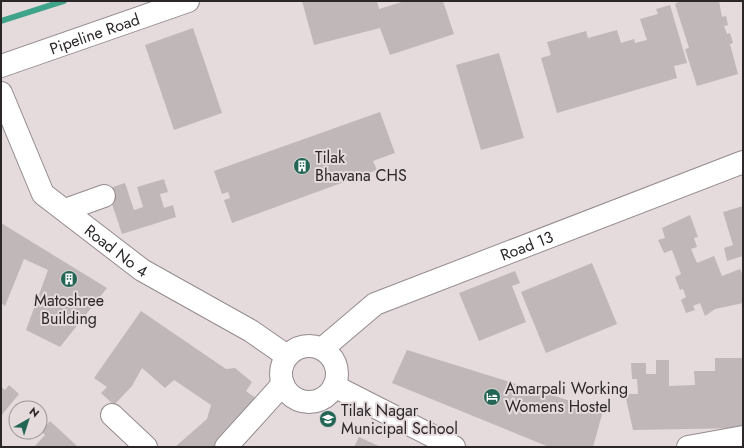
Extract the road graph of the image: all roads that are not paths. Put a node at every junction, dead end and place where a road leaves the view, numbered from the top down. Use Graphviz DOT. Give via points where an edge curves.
graph roads {
  1 [pos="188,1"];
  2 [pos="1,66"];
  3 [pos="1,93"];
  4 [pos="743,162"];
  5 [pos="104,196"];
  6 [pos="65,210"];
  7 [pos="322,349"];
  8 [pos="287,356"];
  9 [pos="283,384"];
  10 [pos="334,386"];
  11 [pos="112,415"];
  12 [pos="743,437"];
  13 [pos="146,447"];
  14 [pos="226,447"];
  15 [pos="454,447"];
  16 [pos="688,447"];
  1 -- 2 [label="street, Pipeline Road"];
  3 -- 6 [label="street, Road No 4" via="43,194"];
  4 -- 7 [label="street, Road 13" via="375,304"];
  5 -- 6 [label="street"];
  6 -- 8 [label="street, Road No 4" via="142,270 251,331"];
  7 -- 8 [label="street" via="303,346"];
  7 -- 10 [label="street" via="334,361 337,370"];
  8 -- 9 [label="street" via="281,374"];
  9 -- 10 [label="street" via="292,395 305,401 322,398"];
  9 -- 14 [label="street"];
  10 -- 15 [label="street"];
  11 -- 13 [label="street"];
  12 -- 16 [label="street"];
}
